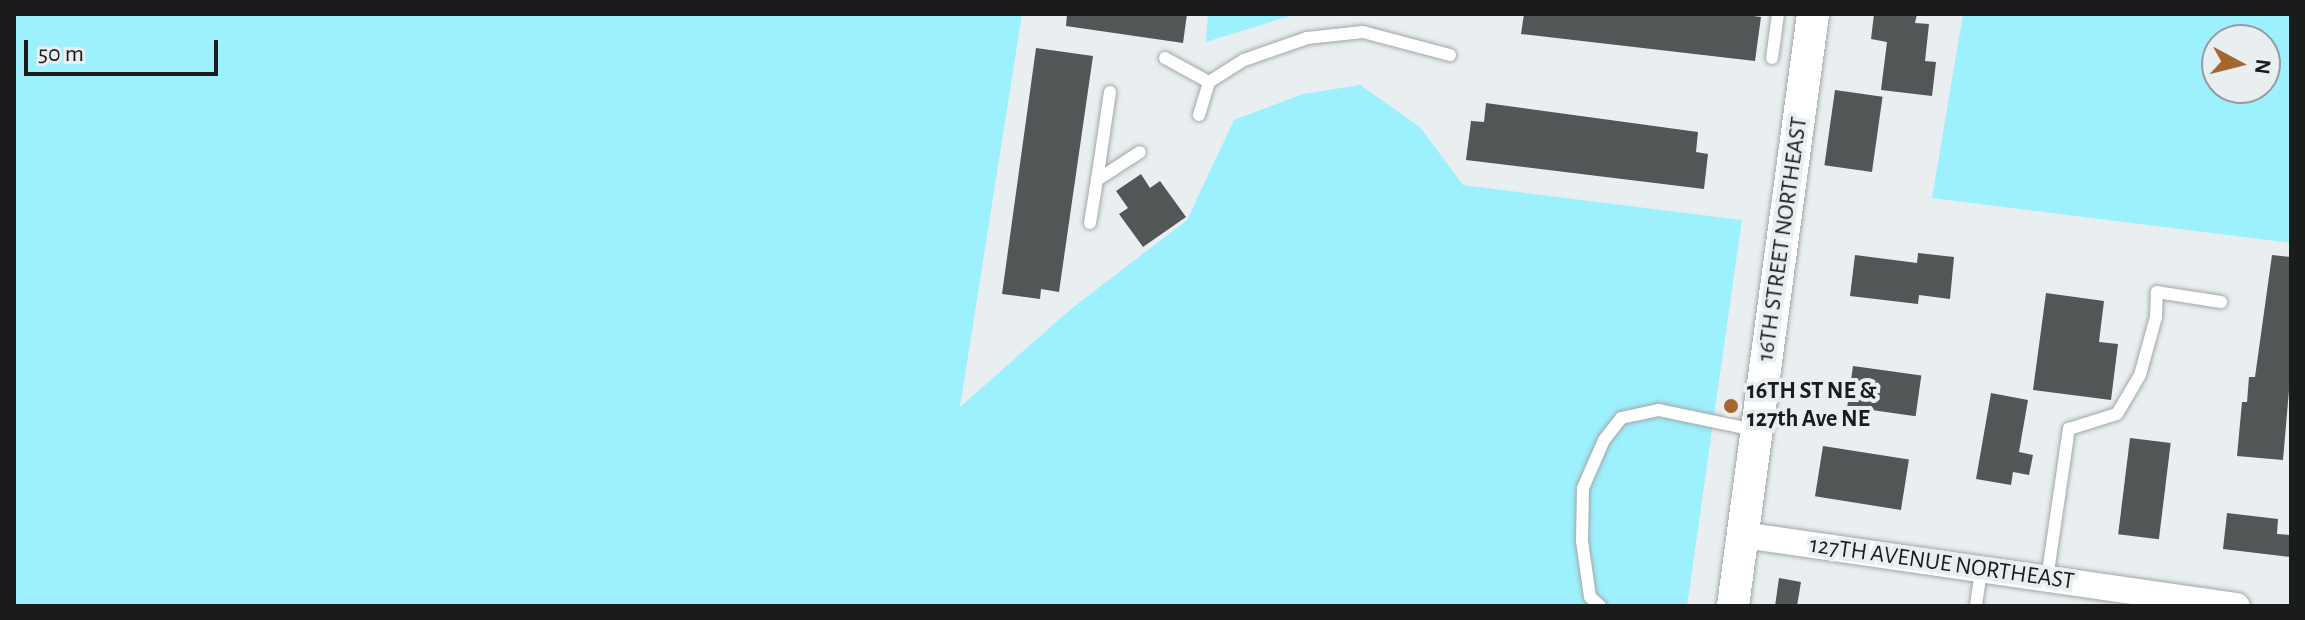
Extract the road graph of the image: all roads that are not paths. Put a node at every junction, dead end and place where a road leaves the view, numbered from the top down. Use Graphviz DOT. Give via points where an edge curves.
graph roads {
  1 [pos="1778,14"];
  2 [pos="1813,14"];
  3 [pos="1450,55"];
  4 [pos="1165,58"];
  5 [pos="1772,58"];
  6 [pos="1209,82"];
  7 [pos="1110,92"];
  8 [pos="1199,115"];
  9 [pos="1140,152"];
  10 [pos="1097,180"];
  11 [pos="1090,223"];
  12 [pos="2221,302"];
  13 [pos="1757,431"];
  14 [pos="1743,535"];
  15 [pos="1981,570"];
  16 [pos="2047,579"];
  17 [pos="1600,606"];
  18 [pos="1733,606"];
  19 [pos="1976,606"];
  20 [pos="2229,606"];
  1 -- 5 [label="lane"];
  2 -- 13 [label="street, 16TH STREET NORTHEAST"];
  3 -- 6 [label="lane" via="1363,32 1321,36 1244,60"];
  4 -- 6 [label="lane"];
  6 -- 8 [label="lane"];
  7 -- 10 [label="lane"];
  9 -- 10 [label="lane"];
  10 -- 11 [label="lane"];
  12 -- 16 [label="lane" via="2157,292 2156,317 2140,375 2117,414 2069,429"];
  13 -- 14 [label="street, 16TH STREET NORTHEAST"];
  13 -- 17 [label="lane" via="1659,410 1621,418 1604,440 1583,488 1582,541 1590,597"];
  14 -- 15 [label="street, 127TH AVENUE NORTHEAST"];
  14 -- 18 [label="street, 16TH STREET NORTHEAST"];
  15 -- 16 [label="street, 127TH AVENUE NORTHEAST"];
  15 -- 19 [label="lane"];
  16 -- 20 [label="street, 127TH AVENUE NORTHEAST"];
}
